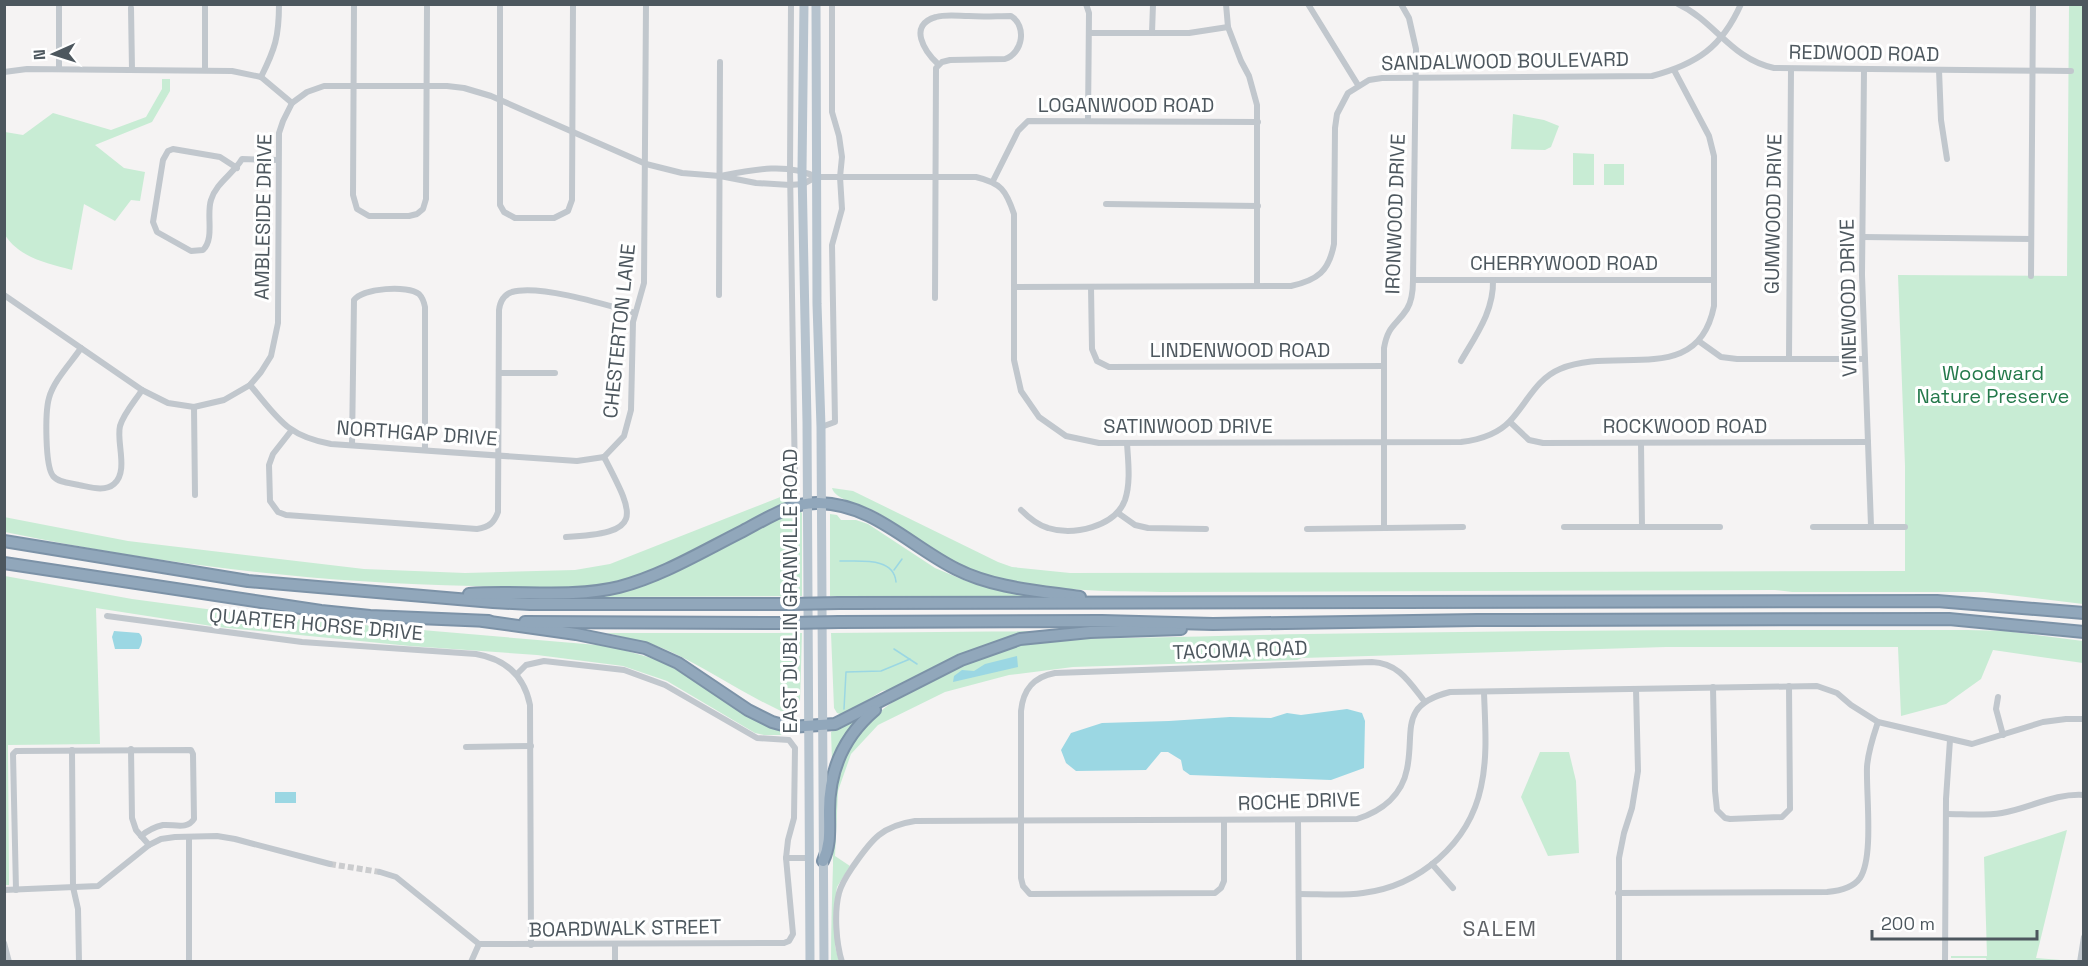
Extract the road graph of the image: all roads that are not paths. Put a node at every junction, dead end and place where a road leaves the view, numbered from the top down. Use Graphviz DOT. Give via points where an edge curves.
graph roads {
  1 [pos="59,4"];
  2 [pos="205,4"];
  3 [pos="279,4"];
  4 [pos="354,4"];
  5 [pos="500,4"];
  6 [pos="573,4"];
  7 [pos="646,4"];
  8 [pos="791,4"];
  9 [pos="804,4"];
  10 [pos="816,4"];
  11 [pos="832,4"];
  12 [pos="1086,4"];
  13 [pos="1153,4"];
  14 [pos="1226,4"];
  15 [pos="1308,4"];
  16 [pos="1411,4"];
  17 [pos="1678,4"];
  18 [pos="1741,4"];
  19 [pos="2033,4"];
  20 [pos="1403,6"];
  21 [pos="427,7"];
  22 [pos="131,8"];
  23 [pos="1228,27"];
  24 [pos="1089,33"];
  25 [pos="1152,33"];
  26 [pos="1722,39"];
  27 [pos="720,62"];
  28 [pos="938,64"];
  29 [pos="59,69"];
  30 [pos="1791,69"];
  31 [pos="132,70"];
  32 [pos="205,70"];
  33 [pos="1674,70"];
  34 [pos="1864,70"];
  35 [pos="1940,70"];
  36 [pos="2033,71"];
  37 [pos="2071,71"];
  38 [pos="4,72"];
  39 [pos="261,77"];
  40 [pos="1415,78"];
  41 [pos="354,85"];
  42 [pos="427,85"];
  43 [pos="1358,85"];
  44 [pos="500,101"];
  45 [pos="292,103"];
  46 [pos="1088,120"];
  47 [pos="1258,122"];
  48 [pos="573,132"];
  49 [pos="1947,159"];
  50 [pos="278,160"];
  51 [pos="646,164"];
  52 [pos="237,168"];
  53 [pos="790,170"];
  54 [pos="802,170"];
  55 [pos="720,177"];
  56 [pos="816,177"];
  57 [pos="840,177"];
  58 [pos="935,177"];
  59 [pos="993,181"];
  60 [pos="790,184"];
  61 [pos="803,184"];
  62 [pos="1106,204"];
  63 [pos="1257,206"];
  64 [pos="1863,237"];
  65 [pos="2031,239"];
  66 [pos="2031,276"];
  67 [pos="1413,280"];
  68 [pos="1493,280"];
  69 [pos="1714,280"];
  70 [pos="1257,286"];
  71 [pos="1014,287"];
  72 [pos="1091,287"];
  73 [pos="5,295"];
  74 [pos="719,295"];
  75 [pos="935,298"];
  76 [pos="635,314"];
  77 [pos="806,323"];
  78 [pos="793,324"];
  79 [pos="1700,342"];
  80 [pos="81,348"];
  81 [pos="1789,359"];
  82 [pos="1865,359"];
  83 [pos="1461,361"];
  84 [pos="1384,366"];
  85 [pos="499,373"];
  86 [pos="555,374"];
  87 [pos="250,385"];
  88 [pos="142,390"];
  89 [pos="194,407"];
  90 [pos="1510,422"];
  91 [pos="821,427"];
  92 [pos="291,430"];
  93 [pos="1384,442"];
  94 [pos="1868,442"];
  95 [pos="1127,443"];
  96 [pos="1641,443"];
  97 [pos="352,445"];
  98 [pos="425,450"];
  99 [pos="498,456"];
  100 [pos="604,457"];
  101 [pos="795,483"];
  102 [pos="195,495"];
  103 [pos="808,503"];
  104 [pos="821,503"];
  105 [pos="1021,510"];
  106 [pos="1118,513"];
  107 [pos="1871,526"];
  108 [pos="1463,527"];
  109 [pos="1642,527"];
  110 [pos="1720,527"];
  111 [pos="1813,527"];
  112 [pos="1905,527"];
  113 [pos="1307,528"];
  114 [pos="1384,528"];
  115 [pos="1564,528"];
  116 [pos="1206,529"];
  117 [pos="566,537"];
  118 [pos="4,541"];
  119 [pos="4,563"];
  120 [pos="439,598"];
  121 [pos="1119,602"];
  122 [pos="2084,614"];
  123 [pos="107,616"];
  124 [pos="483,621"];
  125 [pos="1250,623"];
  126 [pos="2084,632"];
  127 [pos="517,674"];
  128 [pos="1789,686"];
  129 [pos="1713,687"];
  130 [pos="1636,689"];
  131 [pos="1484,692"];
  132 [pos="1998,697"];
  133 [pos="889,698"];
  134 [pos="1425,702"];
  135 [pos="2084,719"];
  136 [pos="1878,722"];
  137 [pos="822,726"];
  138 [pos="808,727"];
  139 [pos="2003,735"];
  140 [pos="1950,740"];
  141 [pos="531,746"];
  142 [pos="466,747"];
  143 [pos="72,750"];
  144 [pos="131,750"];
  145 [pos="2084,795"];
  146 [pos="1946,814"];
  147 [pos="1224,820"];
  148 [pos="1298,820"];
  149 [pos="1021,821"];
  150 [pos="141,836"];
  151 [pos="189,837"];
  152 [pos="149,845"];
  153 [pos="786,858"];
  154 [pos="809,858"];
  155 [pos="824,861"];
  156 [pos="330,864"];
  157 [pos="1432,864"];
  158 [pos="380,872"];
  159 [pos="73,887"];
  160 [pos="1453,888"];
  161 [pos="4,890"];
  162 [pos="16,890"];
  163 [pos="1618,893"];
  164 [pos="1299,894"];
  165 [pos="2084,937"];
  166 [pos="789,941"];
  167 [pos="4,943"];
  168 [pos="480,944"];
  169 [pos="615,944"];
  170 [pos="531,945"];
  171 [pos="9,962"];
  172 [pos="79,962"];
  173 [pos="189,962"];
  174 [pos="471,962"];
  175 [pos="615,962"];
  176 [pos="810,962"];
  177 [pos="824,962"];
  178 [pos="842,962"];
  179 [pos="1299,962"];
  180 [pos="1618,962"];
  181 [pos="1945,962"];
  182 [pos="2079,962"];
  1 -- 29 [label="street"];
  2 -- 32 [label="street"];
  3 -- 39 [label="street" via="275,49"];
  4 -- 41 [label="street"];
  5 -- 44 [label="street"];
  6 -- 48 [label="street"];
  7 -- 51 [label="street, CHESTERTON LANE"];
  8 -- 53 [label="street, EAST DUBLIN GRANVILLE ROAD"];
  9 -- 54 [label="main road, EAST DUBLIN GRANVILLE ROAD"];
  10 -- 56 [label="main road, EAST DUBLIN GRANVILLE ROAD"];
  11 -- 57 [label="street, EAST DUBLIN GRANVILLE ROAD" via="832,112 841,147"];
  12 -- 24 [label="street"];
  13 -- 25 [label="street"];
  14 -- 23 [label="street"];
  15 -- 43 [label="street"];
  16 -- 20 [label="street"];
  17 -- 26 [label="street, REDWOOD ROAD"];
  18 -- 26 [label="street"];
  19 -- 36 [label="street"];
  20 -- 40 [label="street, IRONWOOD DRIVE" via="1414,38"];
  21 -- 42 [label="street"];
  22 -- 31 [label="street"];
  23 -- 25 [label="street"];
  23 -- 47 [label="street" via="1249,76"];
  24 -- 25 [label="street"];
  24 -- 46 [label="street"];
  26 -- 30 [label="street, REDWOOD ROAD" via="1757,65"];
  26 -- 33 [label="street, SANDALWOOD BOULEVARD" via="1705,54"];
  27 -- 55 [label="street"];
  28 -- 28 [label="street" via="1013,57 1018,50 1019,25 1011,16 928,20 920,35 922,45"];
  28 -- 58 [label="street"];
  29 -- 31 [label="street"];
  29 -- 38 [label="street"];
  30 -- 34 [label="street, REDWOOD ROAD"];
  30 -- 81 [label="street, GUMWOOD DRIVE"];
  31 -- 32 [label="street"];
  32 -- 39 [label="street" via="232,70"];
  33 -- 40 [label="street, SANDALWOOD BOULEVARD" via="1632,77"];
  33 -- 69 [label="street" via="1709,136 1714,156"];
  34 -- 35 [label="street, REDWOOD ROAD"];
  34 -- 64 [label="street, VINEWOOD DRIVE"];
  35 -- 36 [label="street, REDWOOD ROAD"];
  35 -- 49 [label="street"];
  36 -- 37 [label="street, REDWOOD ROAD"];
  36 -- 65 [label="street"];
  39 -- 45 [label="street"];
  40 -- 43 [label="street, SANDALWOOD BOULEVARD" via="1369,80"];
  40 -- 67 [label="street, IRONWOOD DRIVE"];
  41 -- 42 [label="street"];
  41 -- 42 [label="street" via="353,195 357,209 369,216 409,216 423,209 426,199"];
  41 -- 45 [label="street" via="324,86"];
  42 -- 44 [label="street" via="465,88"];
  43 -- 70 [label="street, SANDALWOOD BOULEVARD" via="1348,93 1337,114 1331,259 1323,272 1308,283"];
  44 -- 48 [label="street"];
  44 -- 48 [label="street" via="499,199 504,212 515,218 554,218 568,211 572,200"];
  45 -- 50 [label="street, AMBLESIDE DRIVE" via="279,134"];
  46 -- 47 [label="street, LOGANWOOD ROAD"];
  46 -- 59 [label="street, LOGANWOOD ROAD" via="1035,120 1022,125"];
  47 -- 63 [label="street"];
  48 -- 51 [label="street"];
  50 -- 52 [label="street" via="242,159"];
  50 -- 87 [label="street, AMBLESIDE DRIVE" via="278,323 271,356"];
  51 -- 55 [label="street"];
  51 -- 76 [label="street, CHESTERTON LANE" via="645,273"];
  52 -- 52 [label="street" via="211,197 207,244 199,251 191,251 156,232 153,222 166,153 173,149 220,157"];
  53 -- 54 [label="street"];
  53 -- 55 [label="street" via="756,169"];
  53 -- 60 [label="street, EAST DUBLIN GRANVILLE ROAD"];
  54 -- 56 [label="street"];
  54 -- 61 [label="main road, EAST DUBLIN GRANVILLE ROAD"];
  55 -- 60 [label="street"];
  55 -- 74 [label="street"];
  56 -- 57 [label="street"];
  56 -- 61 [label="street"];
  56 -- 91 [label="main road, EAST DUBLIN GRANVILLE ROAD"];
  57 -- 58 [label="street"];
  57 -- 91 [label="street, EAST DUBLIN GRANVILLE ROAD" via="842,209 832,245 835,422"];
  58 -- 59 [label="street"];
  58 -- 75 [label="street"];
  59 -- 71 [label="street, SATINWOOD DRIVE" via="1008,195 1014,214"];
  60 -- 61 [label="street"];
  60 -- 78 [label="street, EAST DUBLIN GRANVILLE ROAD"];
  61 -- 77 [label="main road, EAST DUBLIN GRANVILLE ROAD"];
  62 -- 63 [label="street"];
  63 -- 70 [label="street"];
  64 -- 65 [label="street"];
  64 -- 82 [label="street, VINEWOOD DRIVE"];
  65 -- 66 [label="street"];
  67 -- 68 [label="street, CHERRYWOOD ROAD"];
  67 -- 84 [label="street, IRONWOOD DRIVE" via="1407,309 1386,335"];
  68 -- 69 [label="street, CHERRYWOOD ROAD"];
  68 -- 83 [label="street" via="1489,312"];
  69 -- 79 [label="street" via="1712,319"];
  70 -- 72 [label="street, SANDALWOOD BOULEVARD"];
  71 -- 72 [label="street, SANDALWOOD BOULEVARD"];
  71 -- 95 [label="street, SATINWOOD DRIVE" via="1014,360 1021,391 1039,417 1066,436 1099,443"];
  72 -- 84 [label="street, LINDENWOOD ROAD" via="1092,349 1097,361 1109,367"];
  73 -- 80 [label="street, AMBLESIDE DRIVE"];
  76 -- 85 [label="street" via="565,295 512,292 503,298 498,310"];
  76 -- 100 [label="street, CHESTERTON LANE" via="631,410 624,436"];
  77 -- 78 [label="street"];
  77 -- 103 [label="main road, EAST DUBLIN GRANVILLE ROAD"];
  78 -- 101 [label="street, EAST DUBLIN GRANVILLE ROAD"];
  79 -- 81 [label="street" via="1721,357"];
  79 -- 90 [label="street, SATINWOOD DRIVE" via="1674,356 1596,360 1559,369 1540,383"];
  80 -- 88 [label="street, AMBLESIDE DRIVE"];
  80 -- 88 [label="street" via="49,399 48,462 52,474 62,482 99,488 114,484 121,469 120,428"];
  81 -- 82 [label="street"];
  82 -- 94 [label="street, VINEWOOD DRIVE"];
  84 -- 93 [label="street, IRONWOOD DRIVE"];
  85 -- 86 [label="street"];
  85 -- 99 [label="street"];
  87 -- 89 [label="street, AMBLESIDE DRIVE" via="224,400"];
  87 -- 92 [label="street, NORTHGAP DRIVE"];
  88 -- 89 [label="street, AMBLESIDE DRIVE" via="168,403"];
  89 -- 102 [label="street"];
  90 -- 93 [label="street, SATINWOOD DRIVE" via="1475,441"];
  90 -- 96 [label="street, ROCKWOOD ROAD" via="1529,440 1543,443"];
  91 -- 104 [label="main road, EAST DUBLIN GRANVILLE ROAD"];
  92 -- 97 [label="street, NORTHGAP DRIVE" via="312,440"];
  92 -- 99 [label="street" via="269,465 272,507 286,515 477,529 492,524 498,512"];
  93 -- 95 [label="street, SATINWOOD DRIVE"];
  93 -- 114 [label="street, IRONWOOD DRIVE"];
  94 -- 96 [label="street, ROCKWOOD ROAD"];
  94 -- 107 [label="street, VINEWOOD DRIVE"];
  95 -- 106 [label="street" via="1127,490"];
  96 -- 109 [label="street"];
  97 -- 98 [label="street, NORTHGAP DRIVE"];
  97 -- 98 [label="street" via="356,297 372,290 407,290 416,292 425,307"];
  98 -- 99 [label="street, NORTHGAP DRIVE"];
  99 -- 100 [label="street, NORTHGAP DRIVE" via="577,461"];
  100 -- 117 [label="street" via="627,506 628,518 608,533"];
  103 -- 104 [label="highway"];
  103 -- 120 [label="highway" via="776,514 667,569 617,587"];
  103 -- 138 [label="main road, EAST DUBLIN GRANVILLE ROAD"];
  104 -- 121 [label="highway" via="860,510 975,577"];
  104 -- 137 [label="main road, EAST DUBLIN GRANVILLE ROAD"];
  105 -- 106 [label="street" via="1034,522 1062,530 1095,527"];
  106 -- 116 [label="street" via="1135,525 1148,528"];
  107 -- 111 [label="street"];
  107 -- 112 [label="street"];
  108 -- 114 [label="street"];
  109 -- 110 [label="street"];
  109 -- 115 [label="street"];
  113 -- 114 [label="street"];
  118 -- 120 [label="highway" via="248,581"];
  119 -- 124 [label="highway" via="310,610"];
  120 -- 121 [label="highway, bridge" via="530,604"];
  121 -- 122 [label="highway" via="1937,601"];
  123 -- 127 [label="street, QUARTER HORSE DRIVE" via="302,642 476,654 498,659"];
  124 -- 125 [label="highway, bridge"];
  124 -- 138 [label="highway" via="645,648 678,663 760,717"];
  125 -- 126 [label="highway" via="1949,619"];
  125 -- 133 [label="highway" via="1020,639 962,660"];
  127 -- 141 [label="street" via="530,705"];
  127 -- 153 [label="street, EAST DUBLIN GRANVILLE ROAD" via="526,665 544,661 624,670 665,685 757,738 789,740 795,748 794,818"];
  128 -- 129 [label="street"];
  128 -- 129 [label="street" via="1791,803 1782,817 1756,819 1730,819 1720,814 1715,805"];
  128 -- 136 [label="street" via="1831,690"];
  129 -- 130 [label="street"];
  130 -- 131 [label="street"];
  130 -- 163 [label="street" via="1638,771 1620,852"];
  131 -- 134 [label="street" via="1449,692"];
  131 -- 157 [label="street" via="1481,789 1474,812 1458,838"];
  132 -- 139 [label="street" via="1996,709"];
  133 -- 137 [label="highway" via="845,720"];
  133 -- 155 [label="highway" via="853,732 835,765 829,792 829,848"];
  134 -- 148 [label="street, ROCHE DRIVE" via="1409,729 1404,781 1390,801 1357,819"];
  134 -- 149 [label="street, TACOMA ROAD" via="1406,676 1391,665 1377,662 1055,673 1039,678 1022,700"];
  135 -- 139 [label="street" via="2055,720"];
  136 -- 140 [label="street"];
  136 -- 163 [label="street" via="1867,766 1868,852 1858,880 1844,889 1827,892"];
  137 -- 138 [label="highway"];
  137 -- 155 [label="main road, EAST DUBLIN GRANVILLE ROAD"];
  138 -- 154 [label="main road, EAST DUBLIN GRANVILLE ROAD"];
  139 -- 140 [label="street" via="1972,744"];
  140 -- 146 [label="street"];
  141 -- 142 [label="street"];
  141 -- 170 [label="street"];
  143 -- 144 [label="street"];
  143 -- 159 [label="street"];
  143 -- 162 [label="street" via="14,752"];
  144 -- 150 [label="street" via="132,819"];
  144 -- 150 [label="street" via="189,749 193,754 192,823 164,825"];
  145 -- 146 [label="street" via="2057,796 2001,813"];
  146 -- 181 [label="street"];
  147 -- 148 [label="street, ROCHE DRIVE"];
  147 -- 149 [label="street, ROCHE DRIVE"];
  147 -- 149 [label="street" via="1224,881 1215,893 1037,895 1025,890 1022,878"];
  148 -- 164 [label="street"];
  149 -- 178 [label="street, ROCHE DRIVE" via="915,821 881,832 843,881 839,893 837,945"];
  150 -- 152 [label="street"];
  151 -- 152 [label="street" via="161,839"];
  151 -- 156 [label="street" via="217,836"];
  151 -- 173 [label="street"];
  152 -- 159 [label="street" via="98,886"];
  153 -- 154 [label="street"];
  153 -- 166 [label="street, EAST DUBLIN GRANVILLE ROAD" via="793,934"];
  154 -- 176 [label="main road, EAST DUBLIN GRANVILLE ROAD"];
  155 -- 177 [label="main road, EAST DUBLIN GRANVILLE ROAD"];
  157 -- 160 [label="street"];
  157 -- 164 [label="street" via="1400,884 1373,891"];
  158 -- 168 [label="street" via="396,877"];
  159 -- 162 [label="street"];
  159 -- 172 [label="street" via="78,909"];
  161 -- 162 [label="street"];
  163 -- 180 [label="street"];
  164 -- 179 [label="street"];
  165 -- 182 [label="street"];
  166 -- 169 [label="street, BOARDWALK STREET"];
  167 -- 171 [label="street"];
  168 -- 170 [label="street, BOARDWALK STREET"];
  168 -- 174 [label="street"];
  169 -- 170 [label="street, BOARDWALK STREET"];
  169 -- 175 [label="street"];
}
